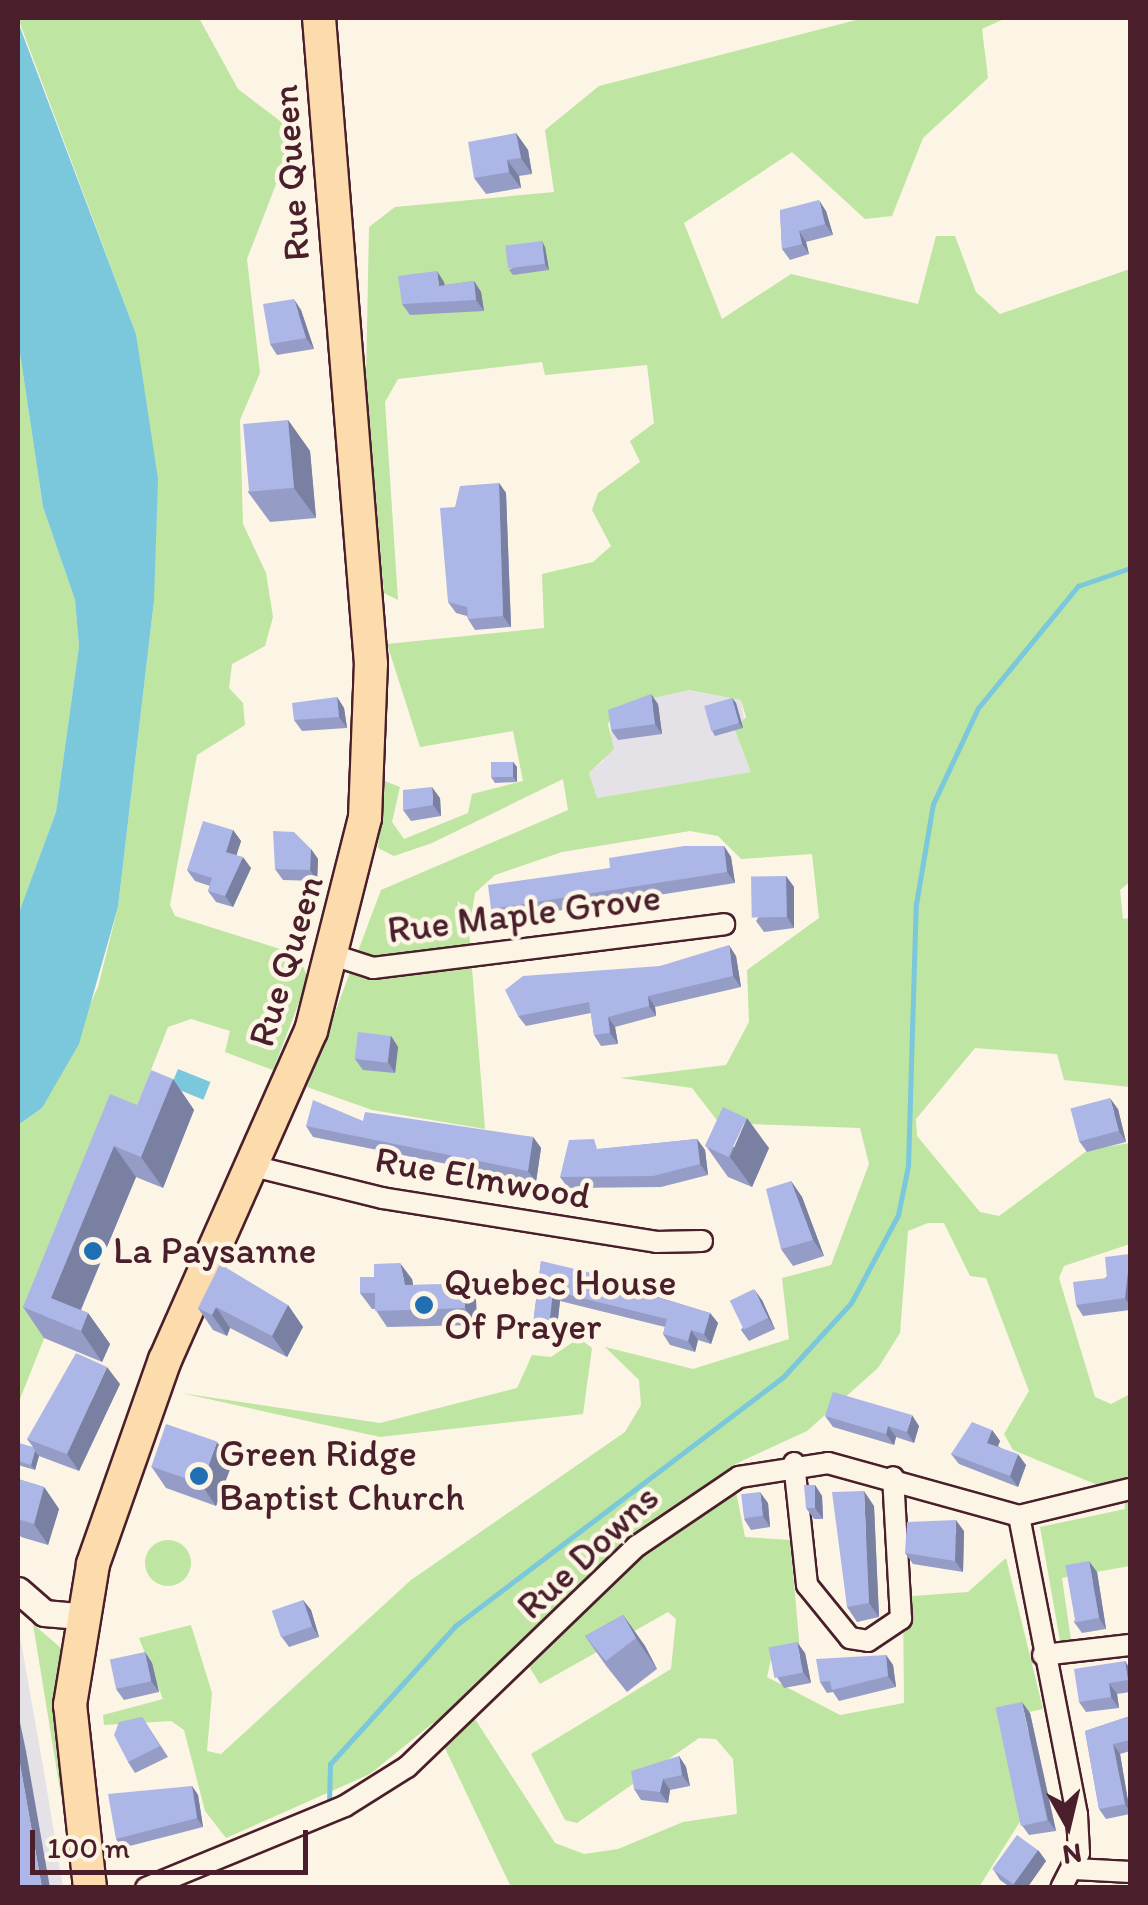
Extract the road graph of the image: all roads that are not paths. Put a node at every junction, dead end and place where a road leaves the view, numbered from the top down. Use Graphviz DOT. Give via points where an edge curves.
graph roads {
  1 [pos="319,18"];
  2 [pos="724,924"];
  3 [pos="336,956"];
  4 [pos="253,1166"];
  5 [pos="702,1241"];
  6 [pos="794,1464"];
  7 [pos="893,1477"];
  8 [pos="1130,1488"];
  9 [pos="1019,1516"];
  10 [pos="18,1590"];
  11 [pos="80,1616"];
  12 [pos="1130,1645"];
  13 [pos="1043,1655"];
  14 [pos="1075,1869"];
  15 [pos="1130,1872"];
  16 [pos="90,1888"];
  17 [pos="146,1888"];
  18 [pos="1061,1888"];
  1 -- 3 [label="main road, Rue Queen" via="372,664 365,818"];
  2 -- 3 [label="street, Rue Maple Grove" via="373,968"];
  3 -- 4 [label="main road, Rue Queen"];
  4 -- 5 [label="street, Rue Elmwood" via="382,1198 656,1242"];
  4 -- 11 [label="main road, Rue Queen" via="137,1430"];
  6 -- 7 [label="street, Rue Downs"];
  6 -- 7 [label="street" via="807,1585 850,1638 868,1641 901,1619"];
  6 -- 17 [label="street, Rue Downs" via="739,1477 676,1514 433,1748 384,1782"];
  7 -- 9 [label="street, Rue Downs"];
  8 -- 9 [label="street"];
  9 -- 13 [label="street"];
  10 -- 11 [label="street" via="44,1613"];
  11 -- 16 [label="main road, Rue Queen" via="70,1744"];
  12 -- 13 [label="street"];
  13 -- 14 [label="street" via="1078,1815"];
  14 -- 15 [label="street"];
  14 -- 18 [label="street"];
}
